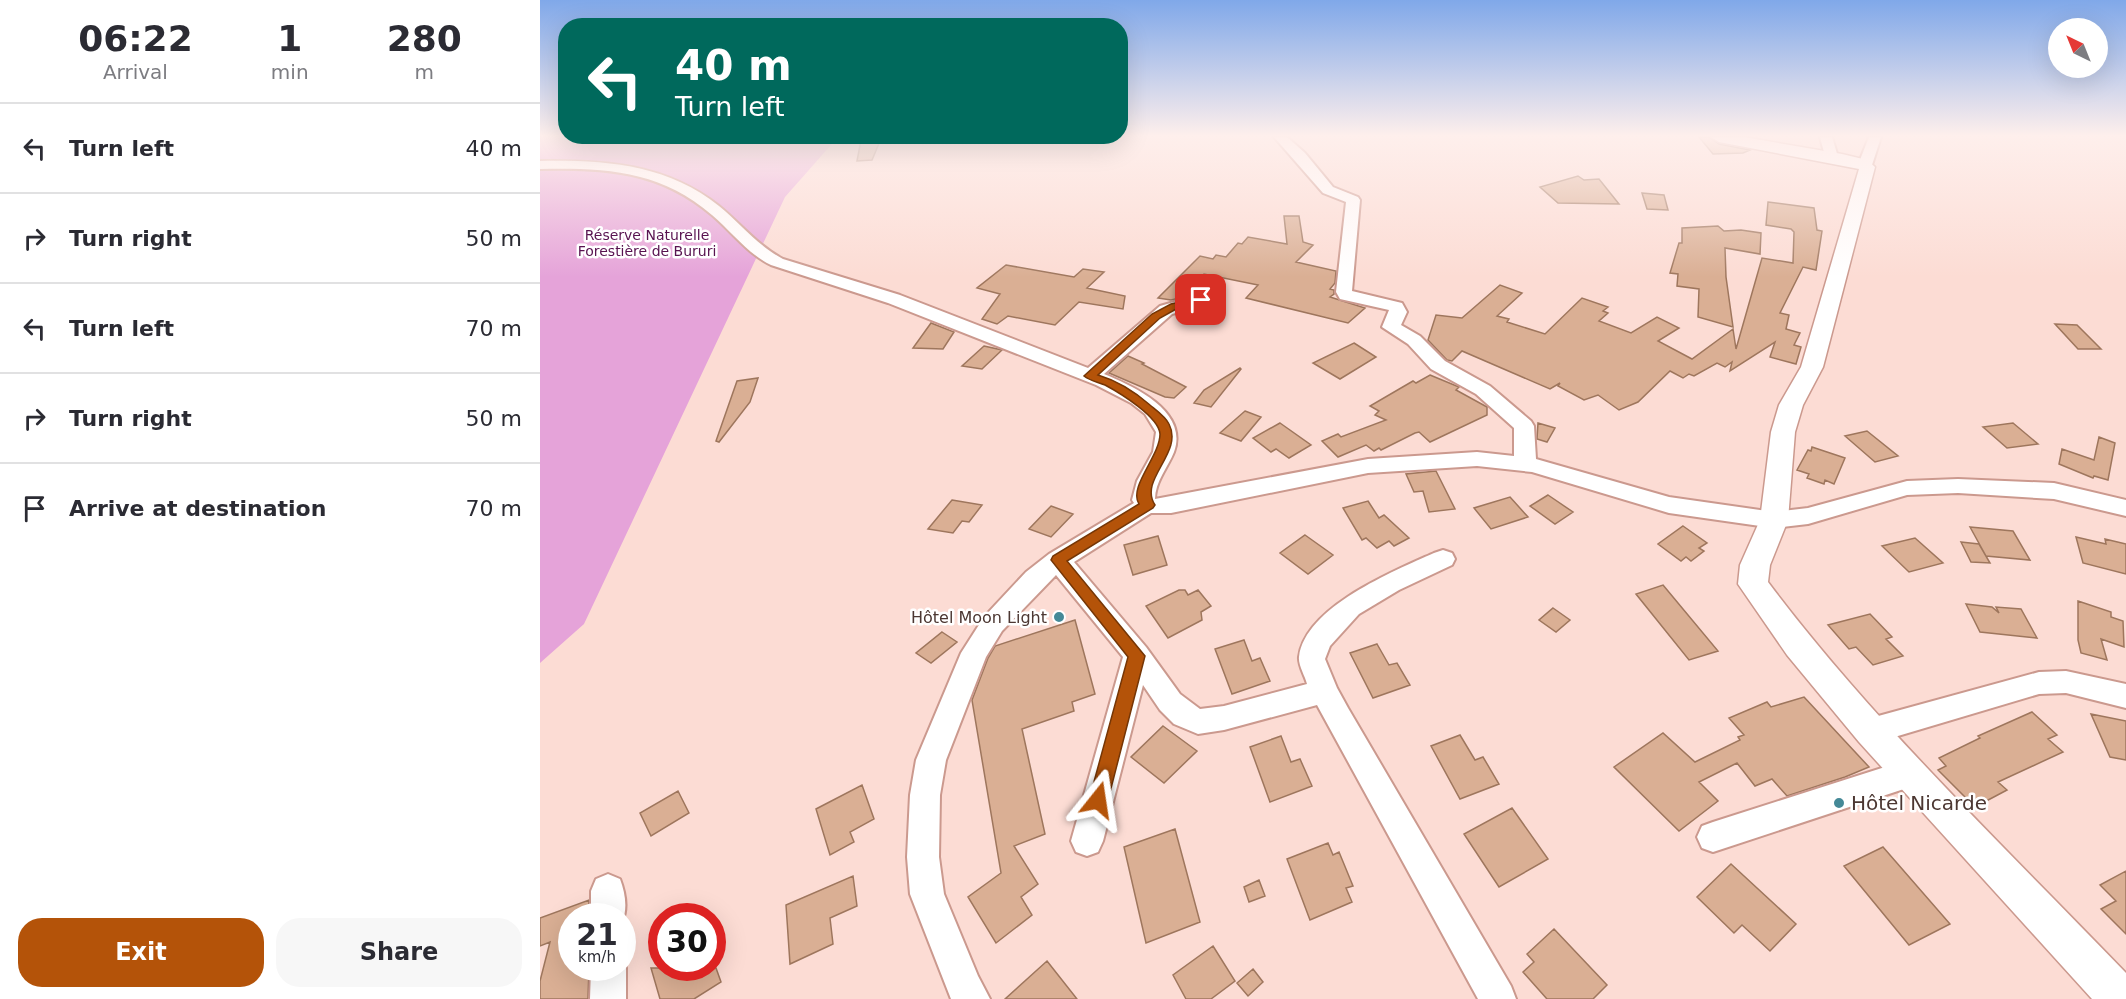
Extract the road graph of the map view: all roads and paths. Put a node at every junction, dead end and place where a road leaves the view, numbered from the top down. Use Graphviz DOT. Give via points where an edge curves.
graph roads {
  1 [pos="675,184"];
  2 [pos="1323,184"];
  3 [pos="1863,184"];
  4 [pos="1212,285"];
  5 [pos="1090,376"];
  6 [pos="1525,464"];
  7 [pos="1148,505"];
  8 [pos="2126,508"];
  9 [pos="1774,520"];
  10 [pos="1443,559"];
  11 [pos="1058,560"];
  12 [pos="1137,656"];
  13 [pos="1324,691"];
  14 [pos="2126,696"];
  15 [pos="1871,731"];
  16 [pos="1910,773"];
  17 [pos="1713,837"];
  18 [pos="1087,841"];
  19 [pos="608,981"];
  20 [pos="964,996"];
  21 [pos="608,999"];
  22 [pos="1498,999"];
  23 [pos="2121,999"];
  1 -- 5 [label="street" via="777,262 891,298"];
  2 -- 6 [label="street" via="1328,190 1353,200 1344,292 1396,307 1392,327 1414,340 1438,365 1483,390 1524,426"];
  3 -- 9 [label="street" via="1812,367 1791,405 1783,432"];
  4 -- 5 [label="street" via="1211,294 1201,300 1174,306 1156,316"];
  5 -- 7 [label="street" via="1133,396 1163,423 1164,450 1143,490 1143,500"];
  6 -- 7 [label="street" via="1477,459 1368,466 1172,505"];
  6 -- 9 [label="street" via="1669,505"];
  7 -- 11 [label="street"];
  8 -- 9 [label="street" via="2054,491 1907,488 1808,516"];
  9 -- 15 [label="street" via="1755,565 1753,584 1798,646"];
  10 -- 13 [label="street" via="1350,607 1318,641 1312,659"];
  11 -- 12 [label="street"];
  11 -- 20 [label="street" via="993,624 974,653 931,760 923,857 927,894"];
  12 -- 13 [label="street" via="1170,702 1198,722"];
  12 -- 18 [label="street"];
  13 -- 22 [label="street"];
  14 -- 15 [label="street" via="2066,682 2039,683"];
  15 -- 16 [label="street"];
  16 -- 17 [label="street"];
  16 -- 23 [label="street"];
  19 -- 21 [label="street"];
}
